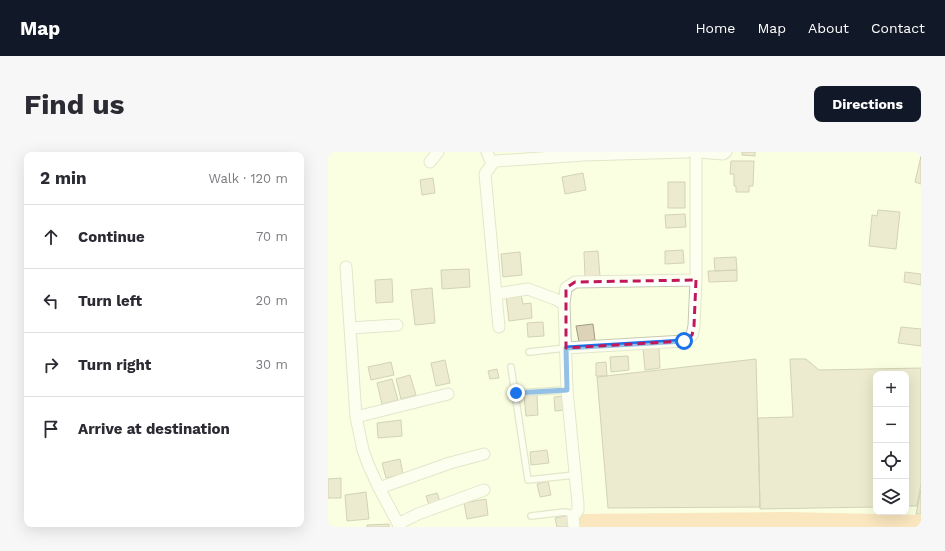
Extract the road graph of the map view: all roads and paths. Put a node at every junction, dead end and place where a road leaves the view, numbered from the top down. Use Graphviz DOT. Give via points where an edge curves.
graph roads {
  1 [pos="438,152"];
  2 [pos="487,152"];
  3 [pos="661,152"];
  4 [pos="687,152"];
  5 [pos="697,152"];
  6 [pos="726,152"];
  7 [pos="430,162"];
  8 [pos="492,164"];
  9 [pos="346,267"];
  10 [pos="696,280"];
  11 [pos="496,294"];
  12 [pos="564,304"];
  13 [pos="397,325"];
  14 [pos="499,327"];
  15 [pos="350,328"];
  16 [pos="566,348"];
  17 [pos="529,352"];
  18 [pos="511,367"];
  19 [pos="567,390"];
  20 [pos="516,393"];
  21 [pos="448,394"];
  22 [pos="356,417"];
  23 [pos="484,454"];
  24 [pos="574,475"];
  25 [pos="379,488"];
  26 [pos="484,490"];
  27 [pos="574,514"];
  28 [pos="531,516"];
  29 [pos="399,526"];
  30 [pos="574,527"];
  1 -- 7 [label="street"];
  2 -- 8 [label="street"];
  3 -- 4 [label="street"];
  3 -- 8 [label="street" via="496,161"];
  5 -- 6 [label="street"];
  5 -- 10 [label="street"];
  8 -- 11 [label="street" via="485,174"];
  9 -- 15 [label="street"];
  10 -- 12 [label="street" via="575,282 566,288"];
  10 -- 16 [label="street" via="694,326 692,335 684,341"];
  11 -- 12 [label="street" via="528,289"];
  11 -- 14 [label="street"];
  12 -- 16 [label="street"];
  13 -- 15 [label="street"];
  15 -- 22 [label="street"];
  16 -- 17 [label="lane"];
  16 -- 19 [label="street"];
  18 -- 20 [label="lane"];
  19 -- 20 [label="lane"];
  19 -- 24 [label="street"];
  20 -- 24 [label="lane" via="528,480"];
  21 -- 22 [label="street"];
  22 -- 25 [label="street" via="363,450"];
  23 -- 25 [label="street"];
  24 -- 27 [label="street" via="578,504 578,510"];
  25 -- 29 [label="street"];
  26 -- 29 [label="street" via="418,514"];
  27 -- 28 [label="lane" via="565,512"];
  27 -- 30 [label="street"];
}
